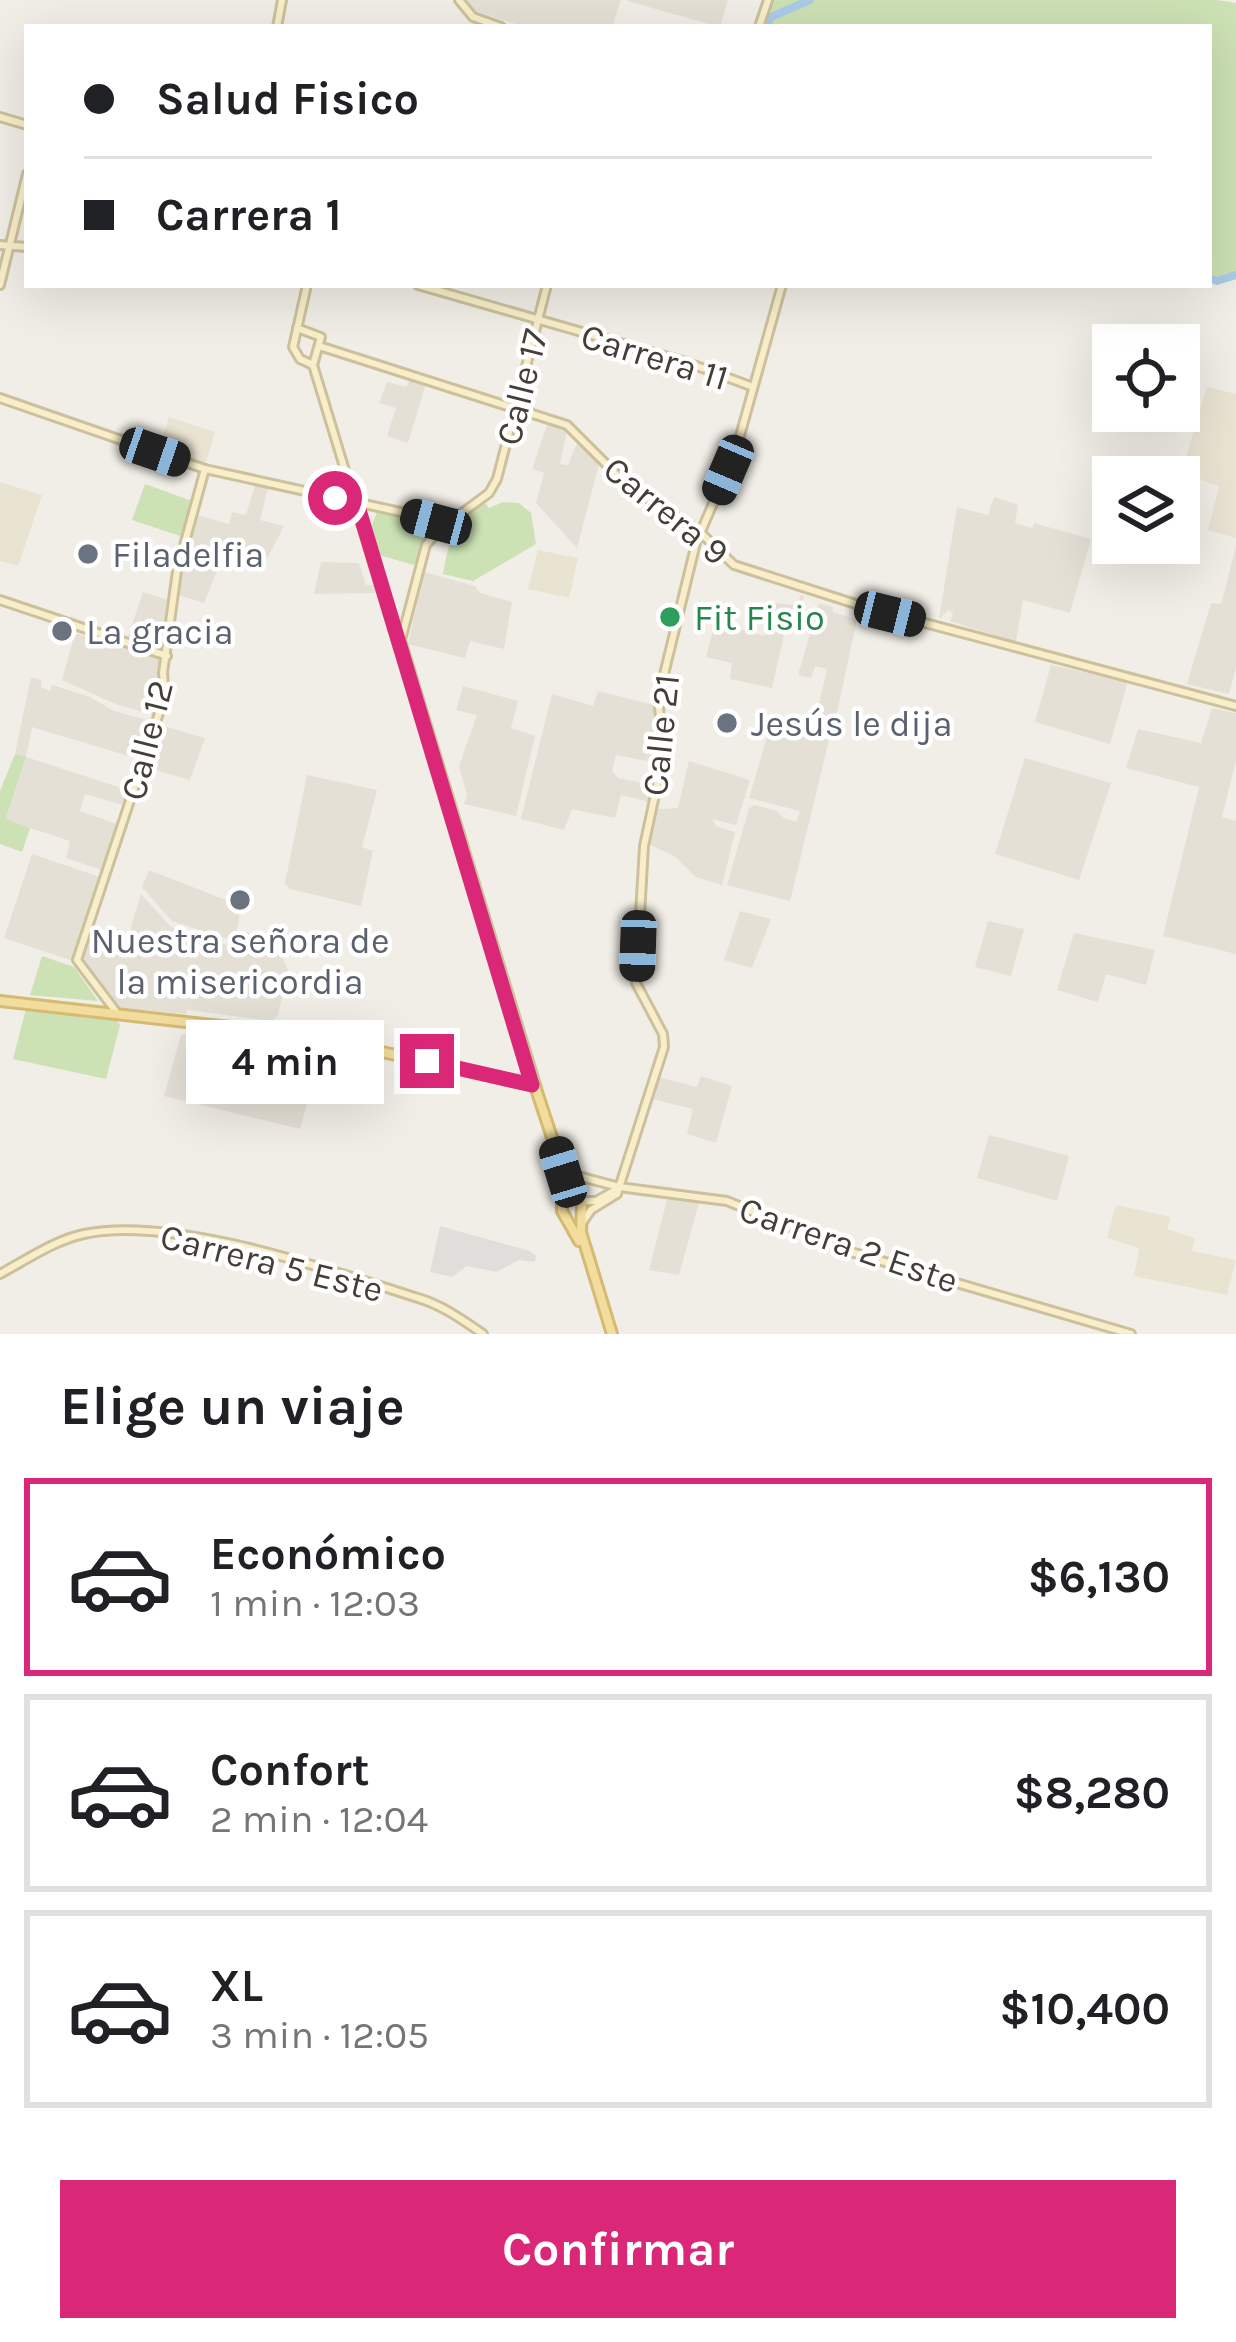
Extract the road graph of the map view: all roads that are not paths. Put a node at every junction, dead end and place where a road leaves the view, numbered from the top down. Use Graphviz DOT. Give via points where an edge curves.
graph roads {
  1 [pos="459,0"];
  2 [pos="493,24"];
  3 [pos="24,184"];
  4 [pos="5,245"];
  5 [pos="0,285"];
  6 [pos="307,288"];
  7 [pos="428,288"];
  8 [pos="546,288"];
  9 [pos="781,288"];
  10 [pos="537,321"];
  11 [pos="297,328"];
  12 [pos="320,341"];
  13 [pos="314,365"];
  14 [pos="754,387"];
  15 [pos="0,398"];
  16 [pos="516,407"];
  17 [pos="205,469"];
  18 [pos="357,504"];
  19 [pos="450,521"];
  20 [pos="439,530"];
  21 [pos="700,533"];
  22 [pos="0,600"];
  23 [pos="388,611"];
  24 [pos="404,625"];
  25 [pos="167,656"];
  26 [pos="1236,706"];
  27 [pos="103,999"];
  28 [pos="0,1000"];
  29 [pos="96,1011"];
  30 [pos="117,1013"];
  31 [pos="535,1087"];
  32 [pos="563,1172"];
  33 [pos="605,1184"];
  34 [pos="619,1187"];
  35 [pos="606,1197"];
  36 [pos="578,1200"];
  37 [pos="563,1202"];
  38 [pos="568,1218"];
  39 [pos="580,1222"];
  40 [pos="0,1274"];
  41 [pos="483,1334"];
  42 [pos="610,1334"];
  43 [pos="1131,1334"];
  1 -- 2 [label="street"];
  3 -- 4 [label="street"];
  4 -- 5 [label="street"];
  6 -- 11 [label="street"];
  7 -- 10 [label="street, Carrera 11"];
  8 -- 10 [label="street, Calle 17"];
  9 -- 14 [label="street, Calle 21"];
  10 -- 14 [label="street, Carrera 11"];
  10 -- 16 [label="street, Calle 17"];
  11 -- 12 [label="street, Carrera 9"];
  11 -- 13 [label="street" via="295,352"];
  12 -- 13 [label="street"];
  12 -- 16 [label="street, Carrera 9"];
  13 -- 18 [label="street"];
  14 -- 21 [label="street, Calle 21"];
  15 -- 17 [label="street"];
  16 -- 19 [label="street, Calle 17" via="492,489"];
  16 -- 21 [label="street, Carrera 9" via="571,427 626,484"];
  17 -- 18 [label="street"];
  17 -- 25 [label="street, Calle 12" via="179,561"];
  18 -- 19 [label="street"];
  18 -- 20 [label="street" via="438,523"];
  18 -- 23 [label="street"];
  19 -- 20 [label="street"];
  20 -- 24 [label="street" via="421,556"];
  21 -- 26 [label="street, Carrera 9" via="730,563 770,578"];
  21 -- 34 [label="street, Calle 21" via="658,699 664,753 644,846 637,987 664,1043"];
  22 -- 25 [label="street"];
  23 -- 24 [label="street" via="397,631"];
  23 -- 31 [label="street"];
  24 -- 31 [label="street" via="403,648"];
  25 -- 27 [label="street, Calle 12" via="162,707 77,960"];
  27 -- 29 [label="street"];
  27 -- 30 [label="street, Calle 12"];
  28 -- 29 [label="main road"];
  29 -- 30 [label="main road"];
  30 -- 31 [label="main road" via="328,1040"];
  31 -- 32 [label="main road"];
  31 -- 37 [label="main road"];
  32 -- 33 [label="street, Carrera 2 Este"];
  32 -- 36 [label="main road"];
  33 -- 34 [label="street, Carrera 2 Este"];
  33 -- 35 [label="street"];
  34 -- 35 [label="street"];
  34 -- 39 [label="street, Calle 21"];
  34 -- 43 [label="street, Carrera 2 Este" via="728,1201 851,1252"];
  35 -- 36 [label="street"];
  36 -- 37 [label="main road"];
  36 -- 39 [label="main road"];
  37 -- 38 [label="main road"];
  38 -- 39 [label="main road"];
  38 -- 42 [label="main road"];
  39 -- 42 [label="main road"];
  40 -- 41 [label="street, Carrera 5 Este" via="80,1235 149,1230 409,1296"];
}
